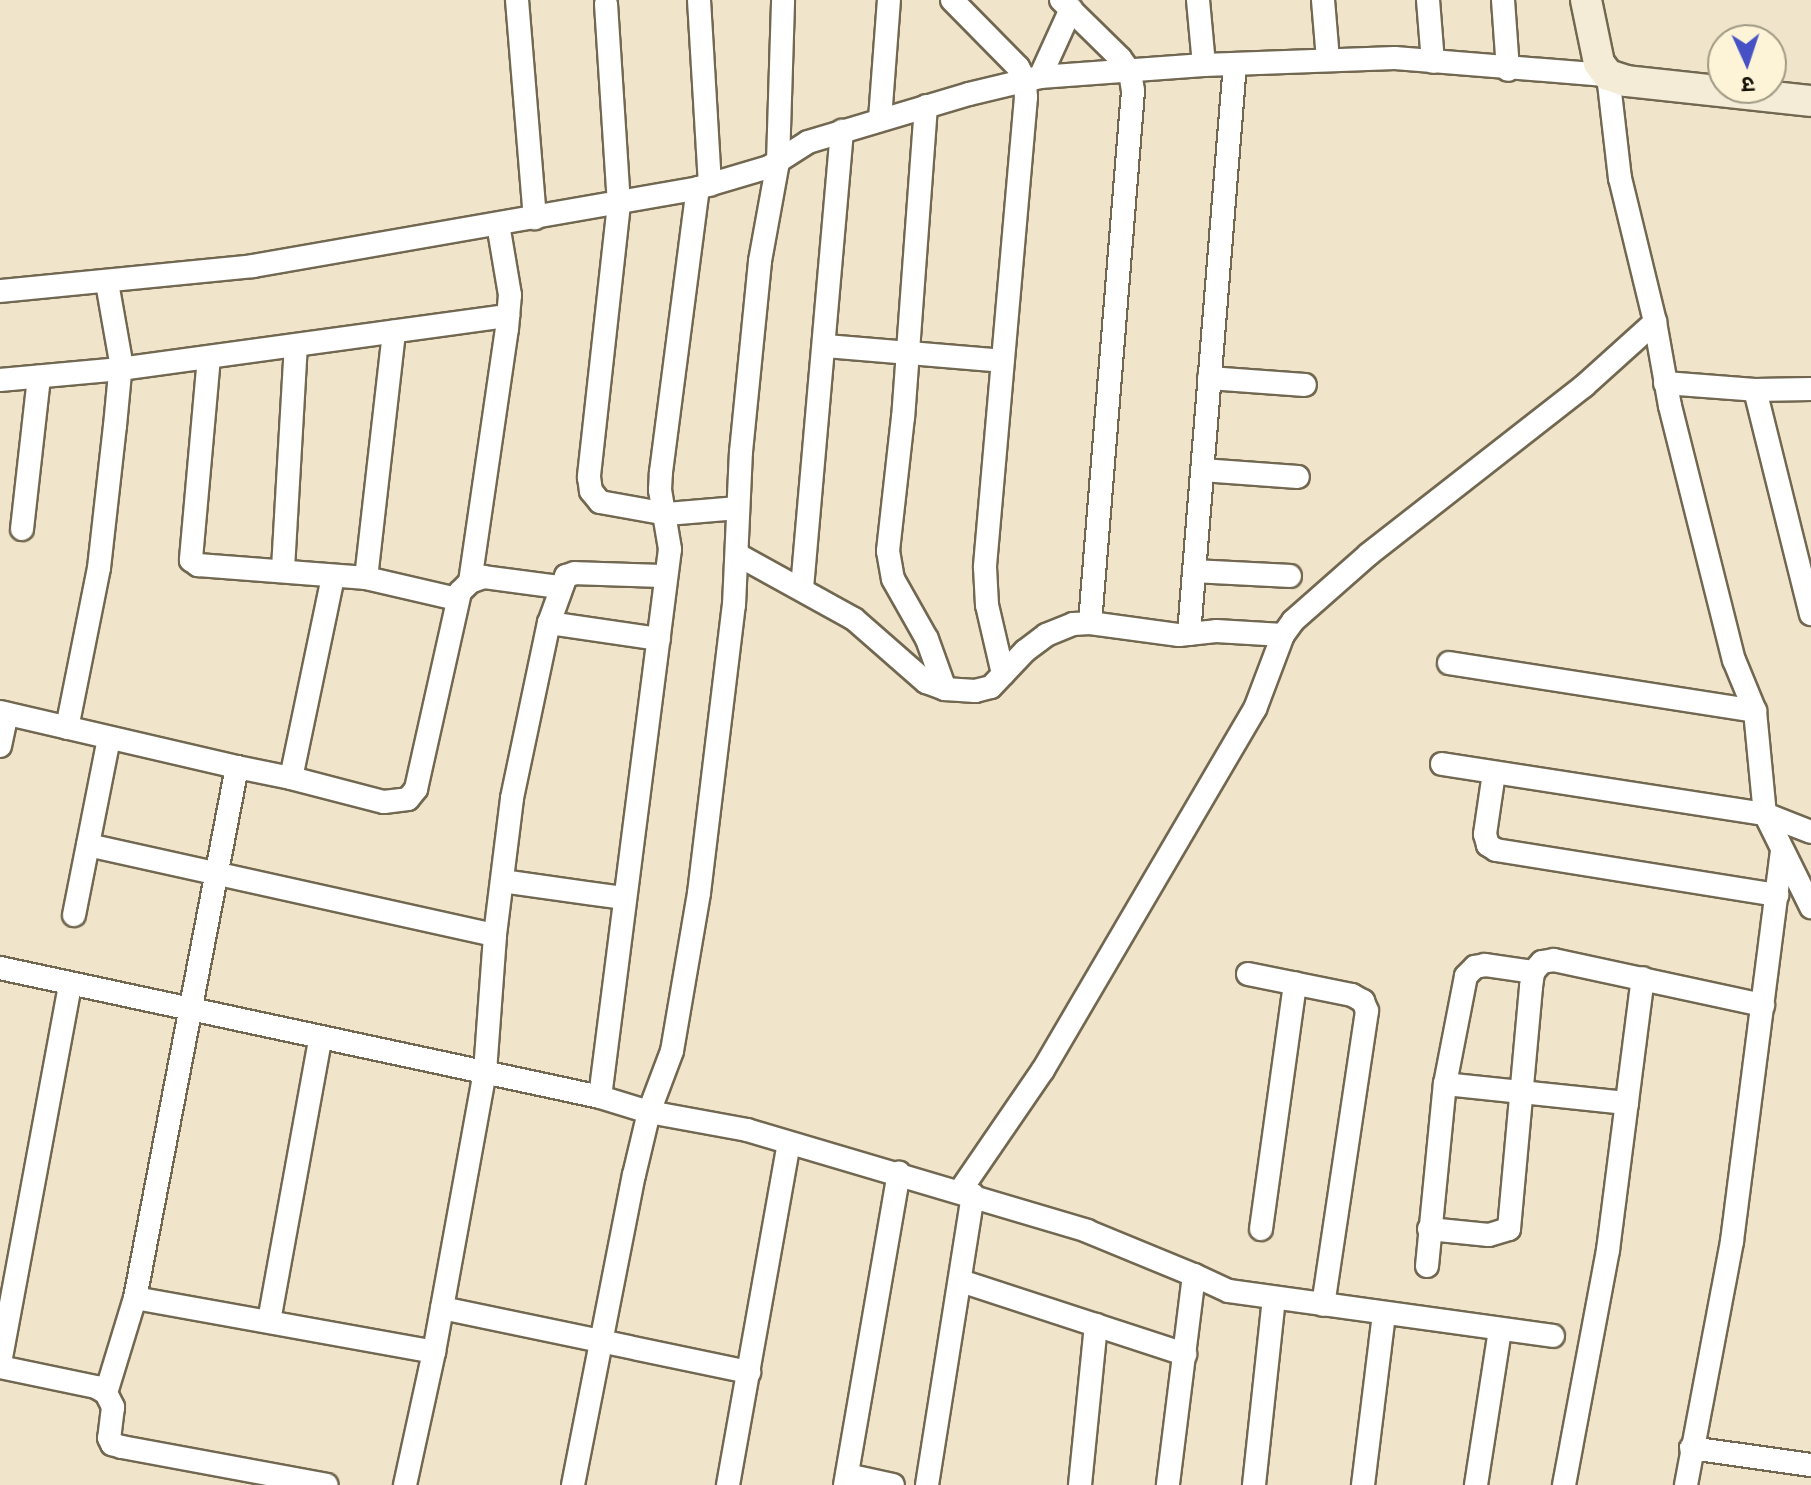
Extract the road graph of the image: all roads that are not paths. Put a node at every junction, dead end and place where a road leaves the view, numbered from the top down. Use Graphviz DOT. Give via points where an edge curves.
graph roads {
  1 [pos="517,0"];
  2 [pos="699,0"];
  3 [pos="783,0"];
  4 [pos="889,0"];
  5 [pos="952,0"];
  6 [pos="1198,0"];
  7 [pos="1323,0"];
  8 [pos="1428,0"];
  9 [pos="1503,0"];
  10 [pos="1586,0"];
  11 [pos="606,4"];
  12 [pos="1072,6"];
  13 [pos="1328,59"];
  14 [pos="1433,62"];
  15 [pos="1235,64"];
  16 [pos="1204,65"];
  17 [pos="1508,70"];
  18 [pos="1130,72"];
  19 [pos="1608,75"];
  20 [pos="1032,78"];
  21 [pos="1811,101"];
  22 [pos="926,106"];
  23 [pos="880,119"];
  24 [pos="842,131"];
  25 [pos="778,162"];
  26 [pos="704,187"];
  27 [pos="619,204"];
  28 [pos="535,218"];
  29 [pos="498,224"];
  30 [pos="107,283"];
  31 [pos="0,291"];
  32 [pos="508,316"];
  33 [pos="1655,322"];
  34 [pos="394,332"];
  35 [pos="296,345"];
  36 [pos="825,346"];
  37 [pos="907,354"];
  38 [pos="209,357"];
  39 [pos="1002,361"];
  40 [pos="120,369"];
  41 [pos="39,377"];
  42 [pos="1209,378"];
  43 [pos="0,380"];
  44 [pos="1665,383"];
  45 [pos="1305,385"];
  46 [pos="1811,389"];
  47 [pos="1755,390"];
  48 [pos="1202,470"];
  49 [pos="1298,477"];
  50 [pos="738,508"];
  51 [pos="667,514"];
  52 [pos="22,529"];
  53 [pos="738,555"];
  54 [pos="283,569"];
  55 [pos="1194,571"];
  56 [pos="666,576"];
  57 [pos="1290,576"];
  58 [pos="333,577"];
  59 [pos="366,578"];
  60 [pos="559,587"];
  61 [pos="802,588"];
  62 [pos="464,590"];
  63 [pos="1811,604"];
  64 [pos="1811,616"];
  65 [pos="549,623"];
  66 [pos="1090,623"];
  67 [pos="1189,634"];
  68 [pos="1283,635"];
  69 [pos="659,639"];
  70 [pos="1449,663"];
  71 [pos="1003,674"];
  72 [pos="945,689"];
  73 [pos="1755,711"];
  74 [pos="3,713"];
  75 [pos="67,728"];
  76 [pos="109,738"];
  77 [pos="0,746"];
  78 [pos="1442,764"];
  79 [pos="237,767"];
  80 [pos="1494,773"];
  81 [pos="291,778"];
  82 [pos="1765,814"];
  83 [pos="1811,832"];
  84 [pos="88,845"];
  85 [pos="1782,853"];
  86 [pos="217,872"];
  87 [pos="502,881"];
  88 [pos="1777,895"];
  89 [pos="623,898"];
  90 [pos="1811,907"];
  91 [pos="74,915"];
  92 [pos="495,935"];
  93 [pos="0,968"];
  94 [pos="1533,972"];
  95 [pos="1248,974"];
  96 [pos="1643,978"];
  97 [pos="1295,983"];
  98 [pos="70,984"];
  99 [pos="1763,1005"];
  100 [pos="190,1009"];
  101 [pos="320,1039"];
  102 [pos="485,1072"];
  103 [pos="1445,1084"];
  104 [pos="1522,1093"];
  105 [pos="600,1097"];
  106 [pos="1627,1103"];
  107 [pos="649,1112"];
  108 [pos="789,1144"];
  109 [pos="899,1173"];
  110 [pos="967,1193"];
  111 [pos="1261,1229"];
  112 [pos="1429,1229"];
  113 [pos="1427,1266"];
  114 [pos="1194,1275"];
  115 [pos="961,1281"];
  116 [pos="135,1298"];
  117 [pos="1274,1298"];
  118 [pos="1323,1305"];
  119 [pos="442,1308"];
  120 [pos="1384,1314"];
  121 [pos="269,1321"];
  122 [pos="1096,1325"];
  123 [pos="1500,1330"];
  124 [pos="1553,1336"];
  125 [pos="603,1343"];
  126 [pos="434,1352"];
  127 [pos="1185,1354"];
  128 [pos="0,1365"];
  129 [pos="749,1372"];
  130 [pos="106,1393"];
  131 [pos="1691,1448"];
  132 [pos="1811,1465"];
  133 [pos="272,1480"];
  134 [pos="846,1480"];
  135 [pos="327,1485"];
  136 [pos="405,1485"];
  137 [pos="573,1485"];
  138 [pos="728,1485"];
  139 [pos="893,1485"];
  140 [pos="927,1485"];
  141 [pos="1080,1485"];
  142 [pos="1168,1485"];
  143 [pos="1254,1485"];
  144 [pos="1363,1485"];
  145 [pos="1476,1485"];
  146 [pos="1564,1485"];
  147 [pos="1686,1485"];
  1 -- 28 [label="street"];
  2 -- 26 [label="street"];
  3 -- 25 [label="street"];
  4 -- 23 [label="street"];
  5 -- 20 [label="street"];
  6 -- 16 [label="street"];
  7 -- 13 [label="street"];
  8 -- 14 [label="street"];
  9 -- 17 [label="street"];
  10 -- 19 [label="street" via="1599,63"];
  11 -- 27 [label="street"];
  12 -- 18 [label="street"];
  12 -- 20 [label="street"];
  13 -- 14 [label="street"];
  13 -- 15 [label="street"];
  14 -- 17 [label="street"];
  15 -- 16 [label="street"];
  15 -- 42 [label="street"];
  16 -- 18 [label="street"];
  17 -- 19 [label="street"];
  18 -- 20 [label="street"];
  18 -- 66 [label="street" via="1133,91"];
  19 -- 21 [label="street"];
  19 -- 33 [label="street" via="1620,178"];
  20 -- 22 [label="street"];
  20 -- 39 [label="street"];
  22 -- 23 [label="street"];
  22 -- 37 [label="street"];
  23 -- 24 [label="street"];
  24 -- 25 [label="street" via="808,142"];
  24 -- 36 [label="street"];
  25 -- 26 [label="street"];
  25 -- 50 [label="street" via="760,261"];
  26 -- 27 [label="street"];
  26 -- 51 [label="street" via="661,472"];
  27 -- 28 [label="street"];
  27 -- 51 [label="street" via="591,491 600,502"];
  28 -- 29 [label="street"];
  29 -- 30 [label="street" via="253,266"];
  29 -- 32 [label="street" via="510,295"];
  30 -- 31 [label="street"];
  30 -- 40 [label="street"];
  32 -- 34 [label="street"];
  32 -- 62 [label="street"];
  33 -- 44 [label="street"];
  33 -- 68 [label="street" via="1584,386 1345,574"];
  34 -- 35 [label="street"];
  34 -- 59 [label="street"];
  35 -- 38 [label="street"];
  35 -- 54 [label="street"];
  36 -- 37 [label="street"];
  36 -- 61 [label="street"];
  37 -- 39 [label="street"];
  37 -- 72 [label="street" via="888,551 893,579 927,639"];
  38 -- 40 [label="street"];
  38 -- 54 [label="street" via="191,560 198,565"];
  39 -- 71 [label="street" via="985,567 987,605"];
  40 -- 41 [label="street"];
  40 -- 75 [label="street" via="99,568"];
  41 -- 43 [label="street"];
  41 -- 52 [label="street"];
  42 -- 45 [label="street"];
  42 -- 48 [label="street"];
  44 -- 47 [label="street"];
  44 -- 73 [label="street" via="1705,556 1734,660"];
  46 -- 47 [label="street"];
  47 -- 64 [label="street"];
  48 -- 49 [label="street"];
  48 -- 55 [label="street"];
  50 -- 51 [label="street"];
  50 -- 53 [label="street"];
  51 -- 56 [label="street"];
  53 -- 61 [label="street"];
  53 -- 107 [label="street" via="699,893 672,1051"];
  54 -- 58 [label="street"];
  55 -- 57 [label="street"];
  55 -- 67 [label="street"];
  56 -- 60 [label="street" via="575,573"];
  56 -- 69 [label="street"];
  58 -- 59 [label="street"];
  58 -- 81 [label="street"];
  59 -- 62 [label="street"];
  60 -- 62 [label="street" via="484,577"];
  60 -- 65 [label="street"];
  61 -- 72 [label="street" via="854,619 926,682"];
  62 -- 81 [label="street" via="416,789 408,799 384,802"];
  63 -- 64 [label="street"];
  65 -- 69 [label="street"];
  65 -- 87 [label="street" via="516,768"];
  66 -- 67 [label="street"];
  66 -- 71 [label="street" via="1046,635"];
  67 -- 68 [label="street"];
  68 -- 110 [label="street" via="1255,709"];
  69 -- 89 [label="street"];
  70 -- 73 [label="street"];
  71 -- 72 [label="street" via="991,687"];
  73 -- 82 [label="street"];
  74 -- 75 [label="street"];
  74 -- 77 [label="street"];
  75 -- 76 [label="street"];
  76 -- 79 [label="street"];
  76 -- 84 [label="street"];
  78 -- 80 [label="street"];
  79 -- 81 [label="street"];
  79 -- 86 [label="street"];
  80 -- 82 [label="street"];
  80 -- 88 [label="street" via="1485,834 1496,850"];
  82 -- 83 [label="street"];
  82 -- 85 [label="street"];
  84 -- 86 [label="street"];
  84 -- 91 [label="street"];
  85 -- 88 [label="street"];
  85 -- 90 [label="street"];
  86 -- 92 [label="street"];
  86 -- 100 [label="street"];
  87 -- 89 [label="street"];
  87 -- 92 [label="street"];
  88 -- 99 [label="street"];
  89 -- 105 [label="street"];
  92 -- 102 [label="street"];
  93 -- 98 [label="street"];
  94 -- 96 [label="street" via="1542,962 1554,960"];
  94 -- 103 [label="street" via="1485,965 1466,976"];
  94 -- 104 [label="street"];
  95 -- 97 [label="street"];
  96 -- 99 [label="street"];
  96 -- 106 [label="street"];
  97 -- 111 [label="street"];
  97 -- 118 [label="street" via="1352,995 1367,1011"];
  98 -- 100 [label="street"];
  98 -- 128 [label="street"];
  99 -- 131 [label="street" via="1732,1241"];
  100 -- 101 [label="street"];
  100 -- 116 [label="street"];
  101 -- 102 [label="street"];
  101 -- 121 [label="street"];
  102 -- 105 [label="street"];
  102 -- 119 [label="street"];
  103 -- 104 [label="street"];
  103 -- 112 [label="street"];
  104 -- 106 [label="street"];
  104 -- 112 [label="street" via="1509,1229 1489,1235"];
  105 -- 107 [label="street"];
  106 -- 146 [label="street" via="1608,1250"];
  107 -- 108 [label="street" via="747,1130"];
  107 -- 125 [label="street"];
  108 -- 109 [label="street"];
  108 -- 129 [label="street"];
  109 -- 110 [label="street"];
  109 -- 134 [label="street"];
  110 -- 114 [label="street" via="1087,1231"];
  110 -- 115 [label="street"];
  112 -- 113 [label="street"];
  114 -- 117 [label="street" via="1229,1291"];
  114 -- 127 [label="street"];
  115 -- 122 [label="street"];
  115 -- 140 [label="street"];
  116 -- 121 [label="street"];
  116 -- 130 [label="street"];
  117 -- 118 [label="street"];
  117 -- 143 [label="street"];
  118 -- 120 [label="street"];
  119 -- 125 [label="street"];
  119 -- 126 [label="street"];
  120 -- 123 [label="street"];
  120 -- 144 [label="street"];
  121 -- 126 [label="street"];
  122 -- 127 [label="street"];
  122 -- 141 [label="street"];
  123 -- 124 [label="street"];
  123 -- 145 [label="street"];
  125 -- 129 [label="street"];
  125 -- 137 [label="street"];
  126 -- 136 [label="street"];
  127 -- 142 [label="street"];
  128 -- 130 [label="street"];
  129 -- 138 [label="street"];
  130 -- 133 [label="street" via="113,1407 112,1444"];
  131 -- 132 [label="street"];
  131 -- 147 [label="street"];
  133 -- 135 [label="street"];
  134 -- 139 [label="street"];
}
